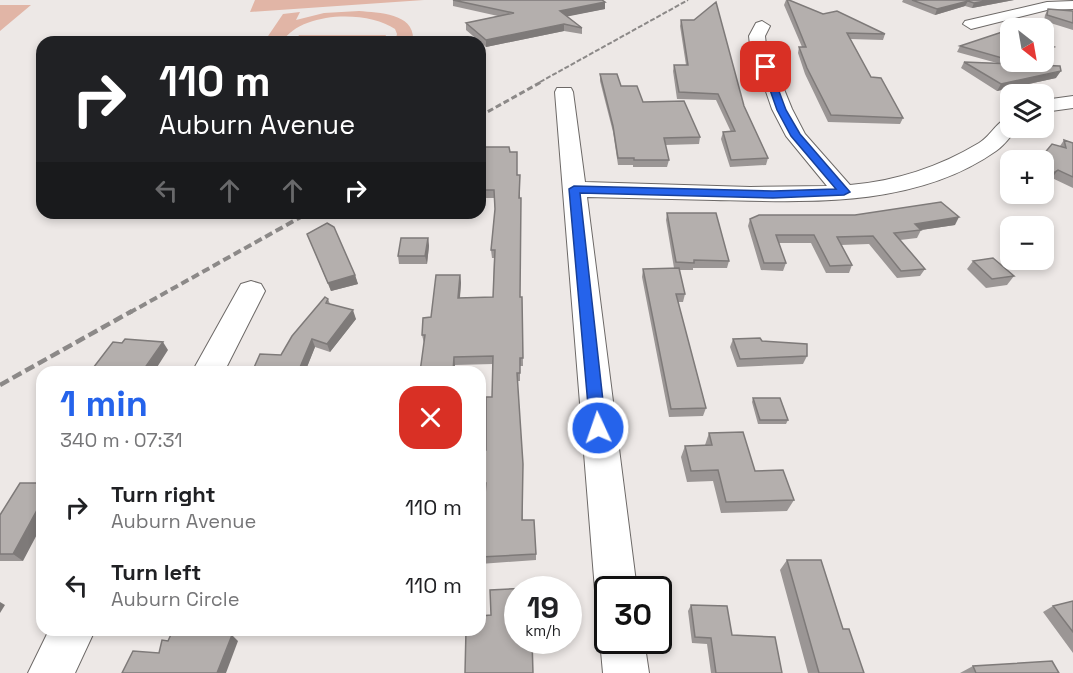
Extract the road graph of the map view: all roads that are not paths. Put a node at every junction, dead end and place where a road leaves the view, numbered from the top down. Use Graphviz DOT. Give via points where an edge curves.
graph roads {
  1 [pos="1073,5"];
  2 [pos="971,24"];
  3 [pos="762,26"];
  4 [pos="564,92"];
  5 [pos="1073,102"];
  6 [pos="1054,105"];
  7 [pos="1000,135"];
  8 [pos="574,189"];
  9 [pos="844,192"];
  10 [pos="251,291"];
  11 [pos="211,366"];
  12 [pos="615,576"];
  13 [pos="70,636"];
  14 [pos="624,654"];
  15 [pos="51,673"];
  16 [pos="626,673"];
  1 -- 2 [label="street" via="1047,6"];
  3 -- 9 [label="street" via="758,45 782,110 796,136"];
  4 -- 8 [label="street"];
  5 -- 6 [label="street"];
  7 -- 9 [label="street" via="961,163 883,187"];
  8 -- 9 [label="street" via="773,195"];
  8 -- 12 [label="street"];
  10 -- 11 [label="street"];
  13 -- 15 [label="street"];
  14 -- 16 [label="street"];
}
